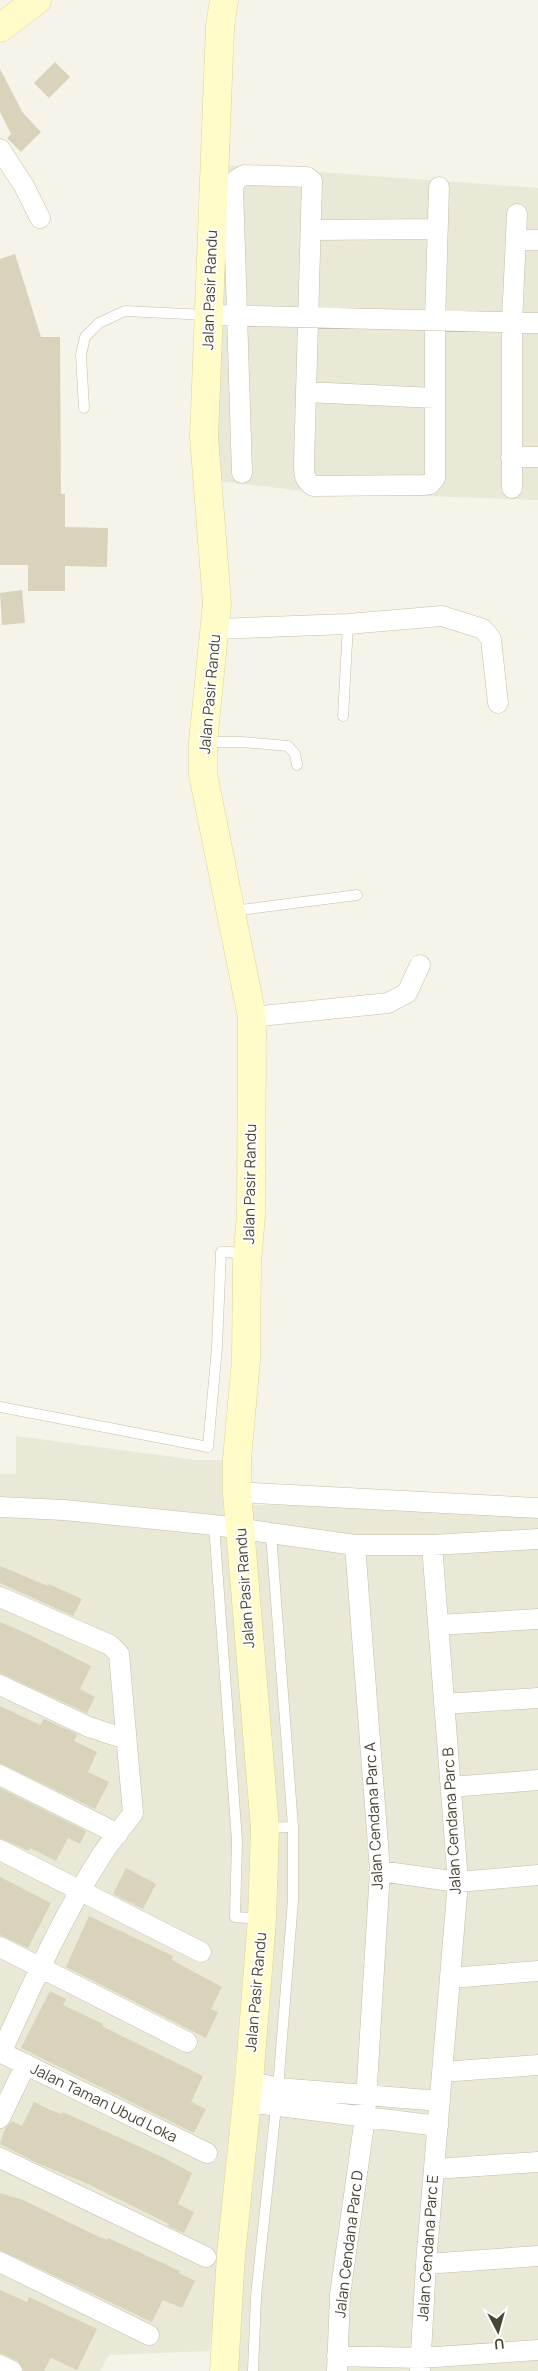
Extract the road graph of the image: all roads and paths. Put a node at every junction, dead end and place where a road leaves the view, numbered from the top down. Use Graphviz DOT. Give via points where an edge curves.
graph roads {
  1 [pos="38,0"];
  2 [pos="224,0"];
  3 [pos="0,28"];
  4 [pos="0,149"];
  5 [pos="438,187"];
  6 [pos="517,214"];
  7 [pos="40,218"];
  8 [pos="437,229"];
  9 [pos="311,230"];
  10 [pos="516,240"];
  11 [pos="538,240"];
  12 [pos="210,316"];
  13 [pos="239,316"];
  14 [pos="308,318"];
  15 [pos="435,320"];
  16 [pos="512,322"];
  17 [pos="538,323"];
  18 [pos="306,392"];
  19 [pos="435,398"];
  20 [pos="84,408"];
  21 [pos="511,457"];
  22 [pos="538,457"];
  23 [pos="242,473"];
  24 [pos="512,488"];
  25 [pos="348,624"];
  26 [pos="216,629"];
  27 [pos="498,703"];
  28 [pos="343,716"];
  29 [pos="203,742"];
  30 [pos="297,765"];
  31 [pos="357,895"];
  32 [pos="232,911"];
  33 [pos="420,965"];
  34 [pos="252,1017"];
  35 [pos="247,1262"];
  36 [pos="0,1407"];
  37 [pos="237,1492"];
  38 [pos="0,1506"];
  39 [pos="538,1508"];
  40 [pos="214,1525"];
  41 [pos="240,1528"];
  42 [pos="271,1534"];
  43 [pos="538,1538"];
  44 [pos="355,1545"];
  45 [pos="432,1545"];
  46 [pos="0,1597"];
  47 [pos="538,1619"];
  48 [pos="438,1625"];
  49 [pos="0,1685"];
  50 [pos="538,1698"];
  51 [pos="444,1704"];
  52 [pos="126,1739"];
  53 [pos="0,1775"];
  54 [pos="538,1780"];
  55 [pos="451,1787"];
  56 [pos="293,1827"];
  57 [pos="264,1828"];
  58 [pos="118,1834"];
  59 [pos="0,1850"];
  60 [pos="380,1870"];
  61 [pos="538,1875"];
  62 [pos="458,1882"];
  63 [pos="81,1890"];
  64 [pos="262,1919"];
  65 [pos="0,1947"];
  66 [pos="201,1952"];
  67 [pos="41,1966"];
  68 [pos="538,1970"];
  69 [pos="450,1978"];
  70 [pos="187,2042"];
  71 [pos="1,2053"];
  72 [pos="26,2064"];
  73 [pos="538,2065"];
  74 [pos="442,2072"];
  75 [pos="248,2092"];
  76 [pos="367,2095"];
  77 [pos="277,2097"];
  78 [pos="440,2101"];
  79 [pos="365,2117"];
  80 [pos="0,2118"];
  81 [pos="438,2126"];
  82 [pos="207,2152"];
  83 [pos="0,2158"];
  84 [pos="538,2162"];
  85 [pos="434,2169"];
  86 [pos="538,2256"];
  87 [pos="206,2257"];
  88 [pos="0,2262"];
  89 [pos="426,2264"];
  90 [pos="149,2335"];
  91 [pos="538,2350"];
  92 [pos="337,2364"];
  93 [pos="420,2365"];
  94 [pos="0,2366"];
  95 [pos="12,2371"];
  96 [pos="224,2371"];
  97 [pos="253,2371"];
  1 -- 3 [label="main road"];
  2 -- 12 [label="main road, Jalan Pasir Randu" via="220,27"];
  4 -- 7 [label="street"];
  5 -- 8 [label="street"];
  6 -- 10 [label="street"];
  8 -- 9 [label="street"];
  8 -- 15 [label="street"];
  9 -- 13 [label="street" via="310,179 244,175 236,180"];
  9 -- 14 [label="street"];
  10 -- 11 [label="street"];
  10 -- 16 [label="street"];
  12 -- 13 [label="street"];
  12 -- 20 [label="lane" via="124,311 99,323 85,337 82,355"];
  12 -- 26 [label="main road, Jalan Pasir Randu" via="204,437 216,569"];
  13 -- 14 [label="street"];
  13 -- 23 [label="street"];
  14 -- 15 [label="street"];
  14 -- 18 [label="street"];
  15 -- 16 [label="street"];
  15 -- 19 [label="street"];
  16 -- 17 [label="street"];
  16 -- 21 [label="street"];
  18 -- 19 [label="street"];
  18 -- 19 [label="street" via="304,476 312,486 430,484 435,478"];
  21 -- 22 [label="street"];
  21 -- 24 [label="street"];
  25 -- 26 [label="street"];
  25 -- 27 [label="street" via="442,616 483,629 491,639"];
  25 -- 28 [label="lane"];
  26 -- 29 [label="main road, Jalan Pasir Randu"];
  29 -- 30 [label="lane" via="288,746 295,754"];
  29 -- 32 [label="main road, Jalan Pasir Randu" via="204,774"];
  31 -- 32 [label="lane"];
  32 -- 34 [label="main road, Jalan Pasir Randu"];
  33 -- 34 [label="street" via="407,993 388,1003"];
  34 -- 35 [label="main road, Jalan Pasir Randu" via="251,1215"];
  35 -- 36 [label="lane" via="232,1252 221,1252 208,1447"];
  35 -- 37 [label="main road, Jalan Pasir Randu" via="246,1360"];
  37 -- 39 [label="street"];
  37 -- 41 [label="main road, Jalan Pasir Randu"];
  38 -- 40 [label="street"];
  40 -- 41 [label="street"];
  40 -- 64 [label="lane" via="237,1841 235,1917"];
  41 -- 42 [label="street"];
  41 -- 57 [label="main road, Jalan Pasir Randu"];
  42 -- 44 [label="street"];
  42 -- 56 [label="lane"];
  43 -- 45 [label="street"];
  44 -- 45 [label="street"];
  44 -- 60 [label="street, Jalan Cendana Parc A"];
  45 -- 48 [label="street, Jalan Cendana Parc B"];
  46 -- 52 [label="street, Jalan Taman Ubud Loka" via="110,1645 119,1654"];
  47 -- 48 [label="street"];
  48 -- 51 [label="street, Jalan Cendana Parc B"];
  49 -- 52 [label="street" via="89,1727"];
  50 -- 51 [label="street"];
  51 -- 55 [label="street, Jalan Cendana Parc B"];
  52 -- 58 [label="street, Jalan Taman Ubud Loka" via="132,1813"];
  53 -- 58 [label="street"];
  54 -- 55 [label="street"];
  55 -- 62 [label="street, Jalan Cendana Parc B"];
  56 -- 57 [label="lane"];
  56 -- 77 [label="lane" via="293,1900"];
  57 -- 64 [label="main road, Jalan Pasir Randu"];
  58 -- 63 [label="street, Jalan Taman Ubud Loka"];
  59 -- 63 [label="street"];
  60 -- 62 [label="street"];
  60 -- 76 [label="street, Jalan Cendana Parc A"];
  61 -- 62 [label="street"];
  62 -- 69 [label="street, Jalan Cendana Parc B"];
  63 -- 66 [label="street"];
  63 -- 67 [label="street, Jalan Taman Ubud Loka"];
  64 -- 75 [label="main road, Jalan Pasir Randu"];
  65 -- 67 [label="street"];
  67 -- 70 [label="street"];
  67 -- 71 [label="street, Jalan Taman Ubud Loka"];
  68 -- 69 [label="street"];
  69 -- 74 [label="street, Jalan Cendana Parc B"];
  71 -- 72 [label="street, Jalan Taman Ubud Loka"];
  72 -- 80 [label="street"];
  72 -- 82 [label="street, Jalan Taman Ubud Loka"];
  73 -- 74 [label="street"];
  74 -- 78 [label="street, Jalan Cendana Parc B"];
  75 -- 77 [label="street"];
  75 -- 96 [label="main road, Jalan Pasir Randu" via="231,2255"];
  76 -- 77 [label="street"];
  76 -- 78 [label="street"];
  76 -- 79 [label="street, Jalan Cendana Parc A"];
  77 -- 79 [label="street"];
  77 -- 97 [label="lane" via="256,2296"];
  78 -- 81 [label="street, Jalan Cendana Parc B"];
  79 -- 81 [label="street"];
  79 -- 92 [label="street, Jalan Cendana Parc D" via="340,2295"];
  81 -- 85 [label="street, Jalan Cendana Parc E"];
  83 -- 87 [label="street"];
  84 -- 85 [label="street"];
  85 -- 89 [label="street, Jalan Cendana Parc E"];
  86 -- 89 [label="street"];
  88 -- 90 [label="street"];
  89 -- 93 [label="street, Jalan Cendana Parc E"];
  91 -- 93 [label="street"];
  92 -- 93 [label="street"];
  94 -- 95 [label="street"];
}
